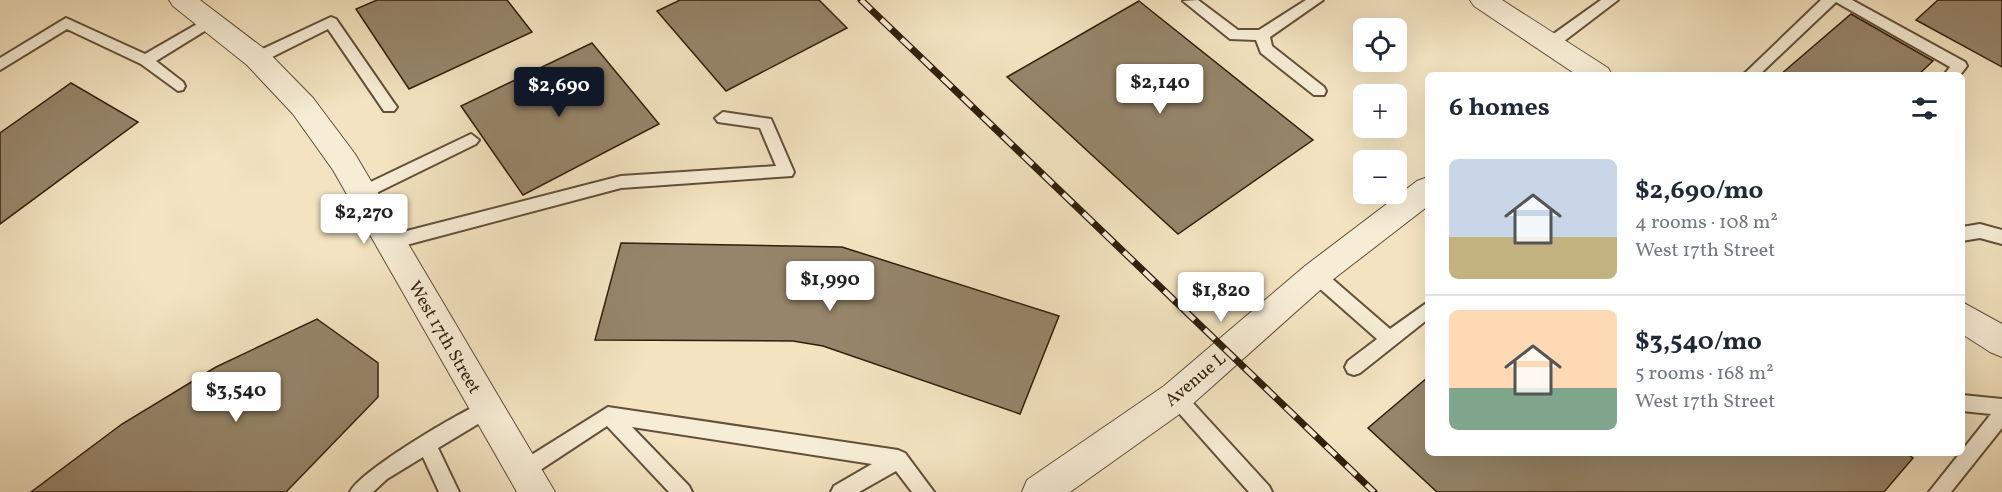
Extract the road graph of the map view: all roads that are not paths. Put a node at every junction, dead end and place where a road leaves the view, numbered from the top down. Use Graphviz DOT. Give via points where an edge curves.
graph roads {
  1 [pos="182,0"];
  2 [pos="1316,0"];
  3 [pos="1483,0"];
  4 [pos="1611,0"];
  5 [pos="1830,0"];
  6 [pos="1841,0"];
  7 [pos="1190,1"];
  8 [pos="211,21"];
  9 [pos="1262,35"];
  10 [pos="1550,44"];
  11 [pos="257,58"];
  12 [pos="146,60"];
  13 [pos="0,65"];
  14 [pos="1586,72"];
  15 [pos="1753,72"];
  16 [pos="1954,72"];
  17 [pos="178,86"];
  18 [pos="1319,91"];
  19 [pos="389,108"];
  20 [pos="723,118"];
  21 [pos="471,140"];
  22 [pos="1425,191"];
  23 [pos="362,193"];
  24 [pos="1965,234"];
  25 [pos="2002,237"];
  26 [pos="391,242"];
  27 [pos="1316,275"];
  28 [pos="1425,311"];
  29 [pos="1965,318"];
  30 [pos="1389,339"];
  31 [pos="2002,342"];
  32 [pos="1354,367"];
  33 [pos="1176,397"];
  34 [pos="1965,403"];
  35 [pos="2002,408"];
  36 [pos="487,409"];
  37 [pos="2002,414"];
  38 [pos="608,415"];
  39 [pos="427,445"];
  40 [pos="898,459"];
  41 [pos="531,481"];
  42 [pos="360,492"];
  43 [pos="449,492"];
  44 [pos="682,492"];
  45 [pos="841,492"];
  46 [pos="924,492"];
  47 [pos="1040,492"];
  48 [pos="1262,492"];
  49 [pos="1939,492"];
  1 -- 8 [label="street, West 17th Street"];
  2 -- 9 [label="lane"];
  3 -- 10 [label="street"];
  4 -- 10 [label="lane"];
  5 -- 15 [label="lane"];
  6 -- 16 [label="lane" via="1960,66"];
  7 -- 9 [label="lane" via="1235,36"];
  8 -- 11 [label="street, West 17th Street"];
  8 -- 12 [label="lane"];
  9 -- 18 [label="lane" via="1266,49"];
  10 -- 14 [label="street"];
  11 -- 19 [label="lane" via="331,22"];
  11 -- 23 [label="street, West 17th Street" via="303,106"];
  12 -- 13 [label="lane" via="66,23"];
  12 -- 17 [label="lane"];
  20 -- 26 [label="lane" via="766,123 786,172 621,182"];
  21 -- 23 [label="lane"];
  22 -- 27 [label="street, Avenue L"];
  23 -- 26 [label="street, West 17th Street"];
  24 -- 25 [label="lane" via="1980,231"];
  26 -- 36 [label="street, West 17th Street"];
  27 -- 30 [label="lane"];
  27 -- 33 [label="street, Avenue L"];
  28 -- 30 [label="lane"];
  29 -- 31 [label="street"];
  30 -- 32 [label="lane"];
  33 -- 47 [label="street, Avenue L"];
  33 -- 48 [label="lane"];
  34 -- 35 [label="lane"];
  36 -- 39 [label="lane"];
  36 -- 41 [label="street, West 17th Street"];
  37 -- 49 [label="lane"];
  38 -- 40 [label="lane"];
  38 -- 41 [label="lane"];
  38 -- 44 [label="lane"];
  39 -- 42 [label="lane" via="380,474"];
  39 -- 43 [label="lane"];
  40 -- 45 [label="lane"];
  40 -- 46 [label="lane"];
}
